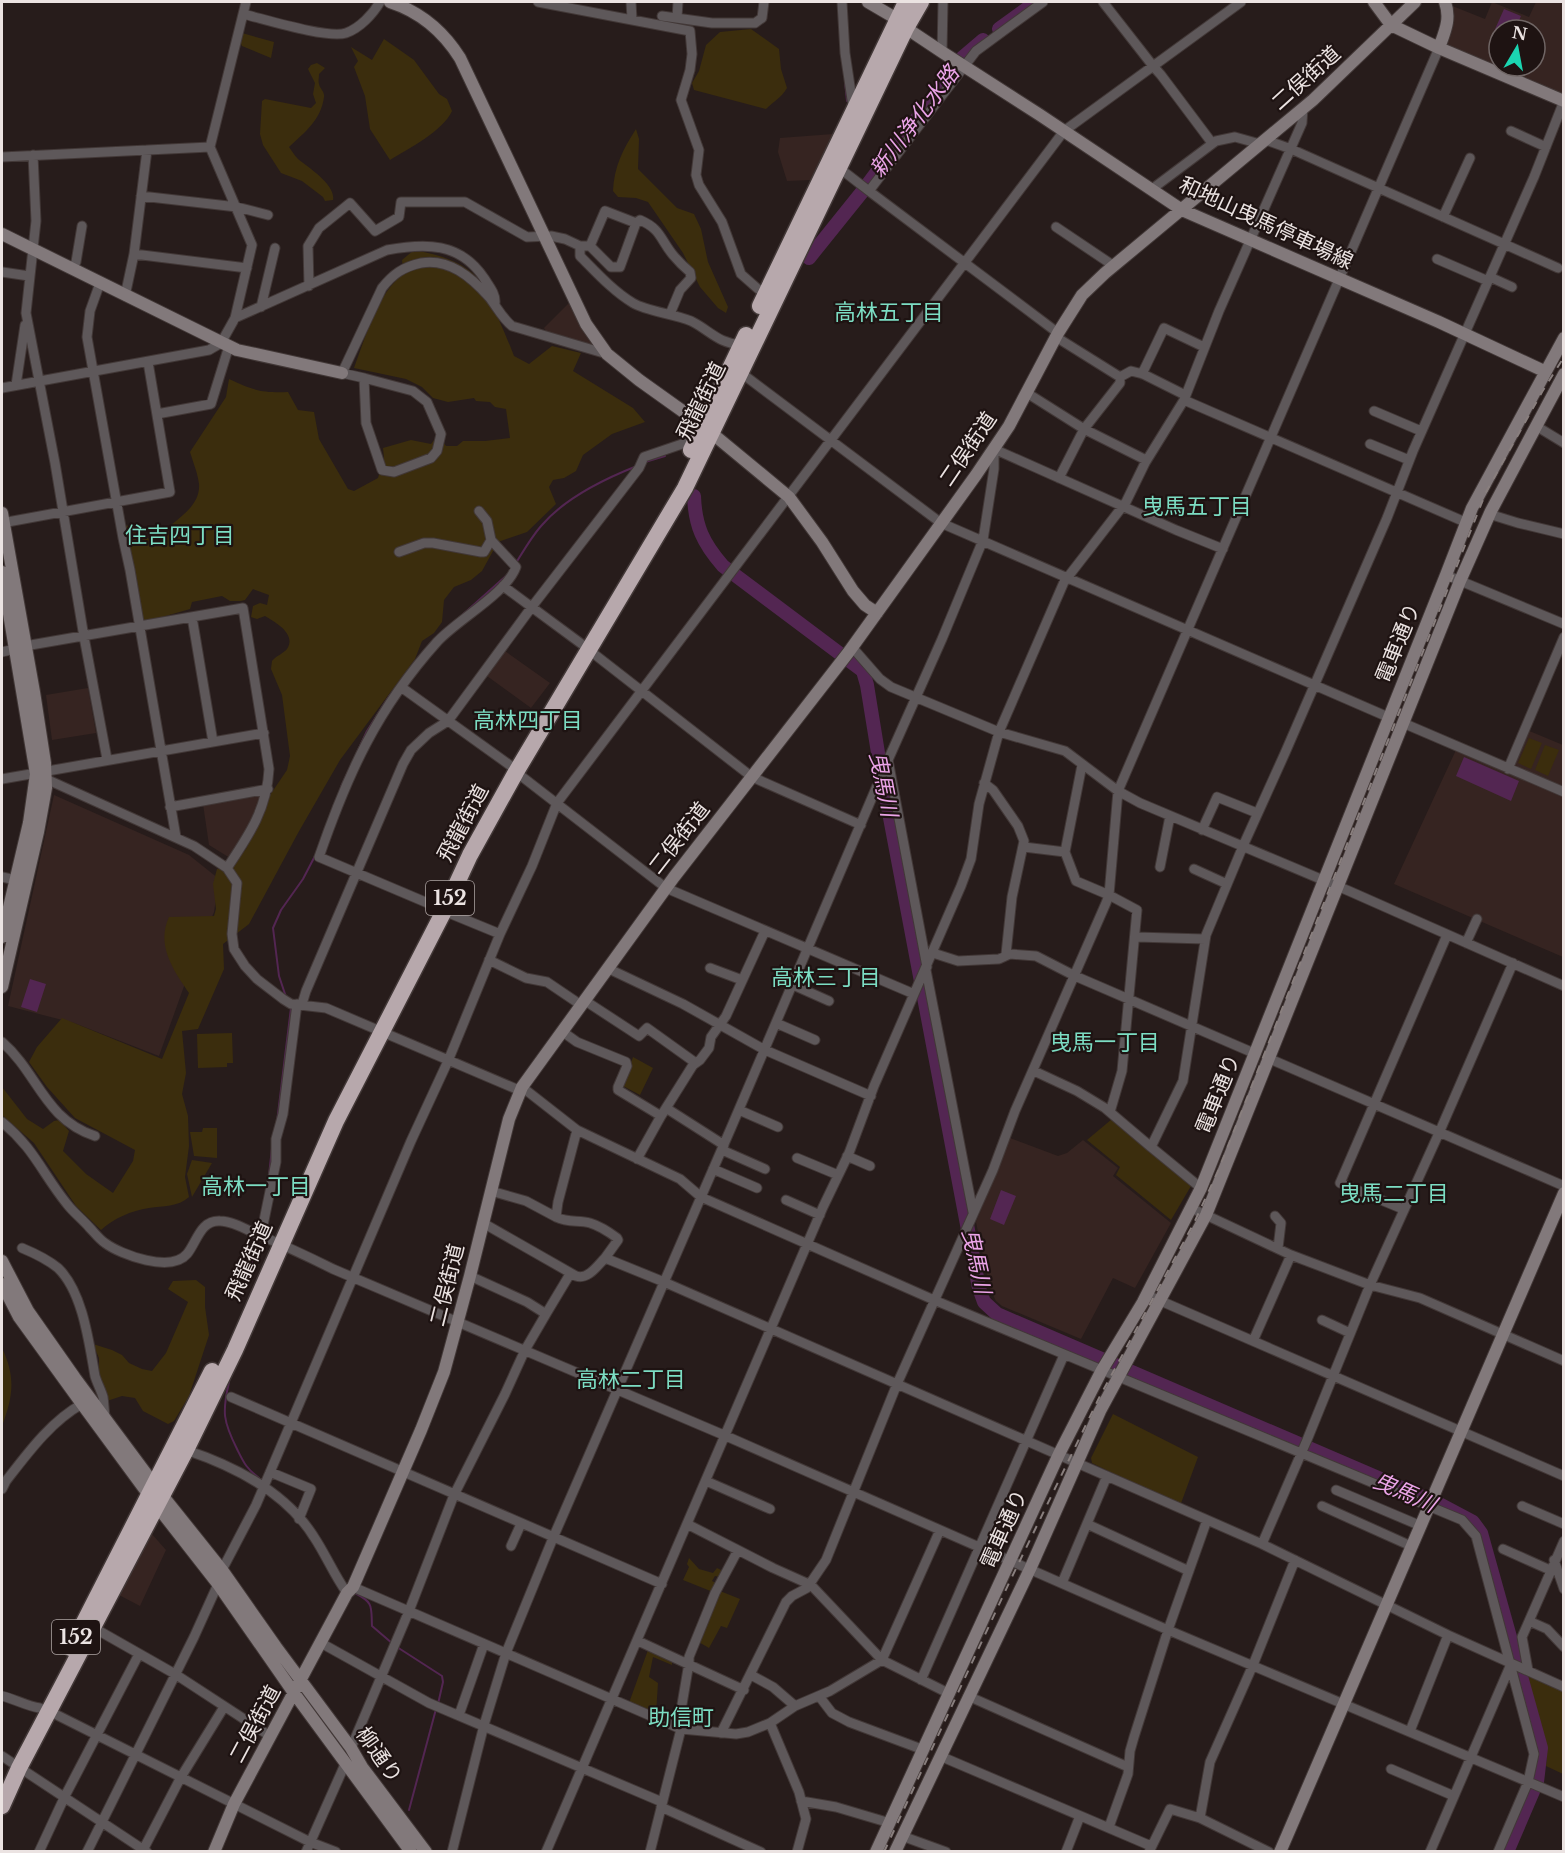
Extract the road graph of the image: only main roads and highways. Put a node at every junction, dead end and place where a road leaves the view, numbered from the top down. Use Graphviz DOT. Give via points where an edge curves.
graph roads {
  1 [pos="906,2"];
  2 [pos="921,2"];
  3 [pos="902,24"];
  4 [pos="834,164"];
  5 [pos="707,429"];
  6 [pos="586,647"];
  7 [pos="266,1237"];
  8 [pos="155,1494"];
  9 [pos="44,1710"];
  10 [pos="10,1762"];
  11 [pos="2,1781"];
  12 [pos="2,1806"];
  1 -- 3 [label="highway, 飛龍街道 / 152"];
  2 -- 3 [label="highway, 飛龍街道 / 152"];
  3 -- 4 [label="highway, 飛龍街道 / 152"];
  3 -- 4 [label="highway, 飛龍街道 / 152" via="853,111"];
  4 -- 5 [label="highway, 飛龍街道 / 152" via="740,372"];
  4 -- 5 [label="highway, 飛龍街道 / 152" via="741,344"];
  5 -- 6 [label="highway, 飛龍街道 / 152" via="693,446"];
  5 -- 6 [label="highway, 飛龍街道 / 152" via="682,493"];
  6 -- 7 [label="highway, 飛龍街道 / 152" via="514,769 485,810 441,909"];
  7 -- 8 [label="highway, 飛龍街道 / 152" via="244,1307"];
  7 -- 8 [label="highway, 飛龍街道 / 152" via="234,1350 186,1450"];
  8 -- 9 [label="highway, 飛龍街道 / 152"];
  8 -- 9 [label="highway, 飛龍街道 / 152" via="94,1628"];
  9 -- 10 [label="highway, 飛龍街道 / 152"];
  10 -- 11 [label="highway, 飛龍街道 / 152"];
  10 -- 12 [label="highway, 飛龍街道 / 152"];
}
